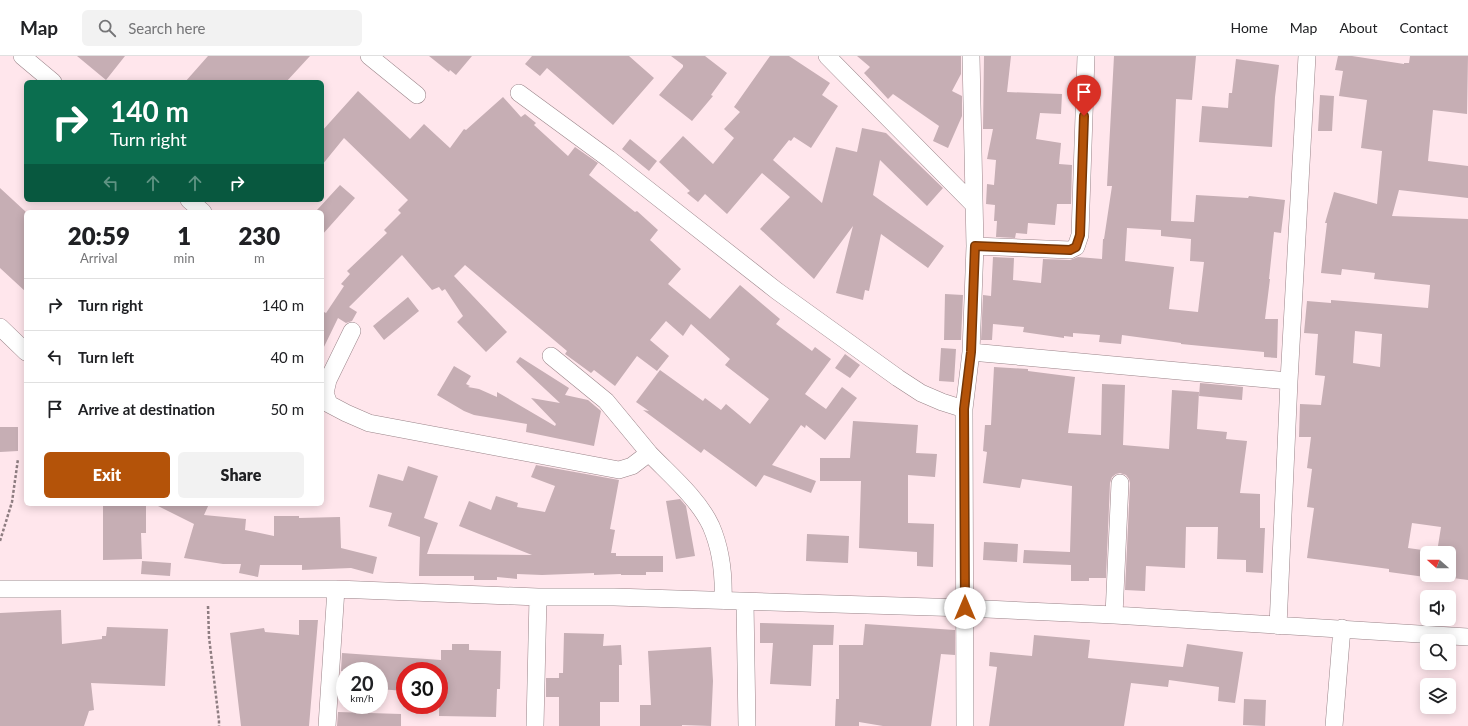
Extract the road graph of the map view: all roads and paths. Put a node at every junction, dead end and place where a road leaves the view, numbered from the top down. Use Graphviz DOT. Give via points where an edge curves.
graph roads {
  1 [pos="22,56"];
  2 [pos="368,56"];
  3 [pos="827,56"];
  4 [pos="971,56"];
  5 [pos="1086,56"];
  6 [pos="1306,56"];
  7 [pos="50,80"];
  8 [pos="519,93"];
  9 [pos="417,95"];
  10 [pos="191,202"];
  11 [pos="974,206"];
  12 [pos="201,210"];
  13 [pos="975,246"];
  14 [pos="0,327"];
  15 [pos="352,331"];
  16 [pos="24,350"];
  17 [pos="971,352"];
  18 [pos="551,356"];
  19 [pos="1289,381"];
  20 [pos="964,409"];
  21 [pos="649,453"];
  22 [pos="18,459"];
  23 [pos="1120,484"];
  24 [pos="0,541"];
  25 [pos="0,589"];
  26 [pos="336,589"];
  27 [pos="538,597"];
  28 [pos="208,601"];
  29 [pos="723,601"];
  30 [pos="745,602"];
  31 [pos="965,608"];
  32 [pos="1114,615"];
  33 [pos="1278,626"];
  34 [pos="1342,628"];
  35 [pos="1468,637"];
  36 [pos="219,726"];
  37 [pos="327,726"];
  38 [pos="535,726"];
  39 [pos="746,726"];
  40 [pos="965,726"];
  41 [pos="1334,726"];
  1 -- 7 [label="street"];
  2 -- 9 [label="street"];
  3 -- 11 [label="street"];
  4 -- 11 [label="street"];
  5 -- 13 [label="street" via="1080,235 1076,247 1070,250"];
  6 -- 19 [label="street"];
  8 -- 20 [label="street" via="777,291 898,378 942,402"];
  10 -- 12 [label="street"];
  11 -- 13 [label="street"];
  13 -- 17 [label="street"];
  14 -- 16 [label="street"];
  15 -- 21 [label="street" via="328,380 325,393 329,404 369,423 619,470 632,466"];
  17 -- 19 [label="street"];
  17 -- 20 [label="street"];
  18 -- 21 [label="street" via="606,400"];
  19 -- 33 [label="street"];
  20 -- 31 [label="street"];
  21 -- 29 [label="street" via="694,500 711,526 724,582"];
  22 -- 24 [label="path" via="12,502"];
  23 -- 32 [label="street"];
  25 -- 26 [label="street"];
  26 -- 27 [label="street"];
  26 -- 37 [label="street"];
  27 -- 29 [label="street"];
  27 -- 38 [label="street"];
  28 -- 36 [label="path" via="209,638"];
  29 -- 30 [label="street"];
  30 -- 31 [label="street"];
  30 -- 39 [label="street"];
  31 -- 32 [label="street"];
  31 -- 40 [label="street"];
  32 -- 33 [label="street"];
  33 -- 34 [label="street"];
  34 -- 35 [label="street"];
  34 -- 41 [label="street"];
}
